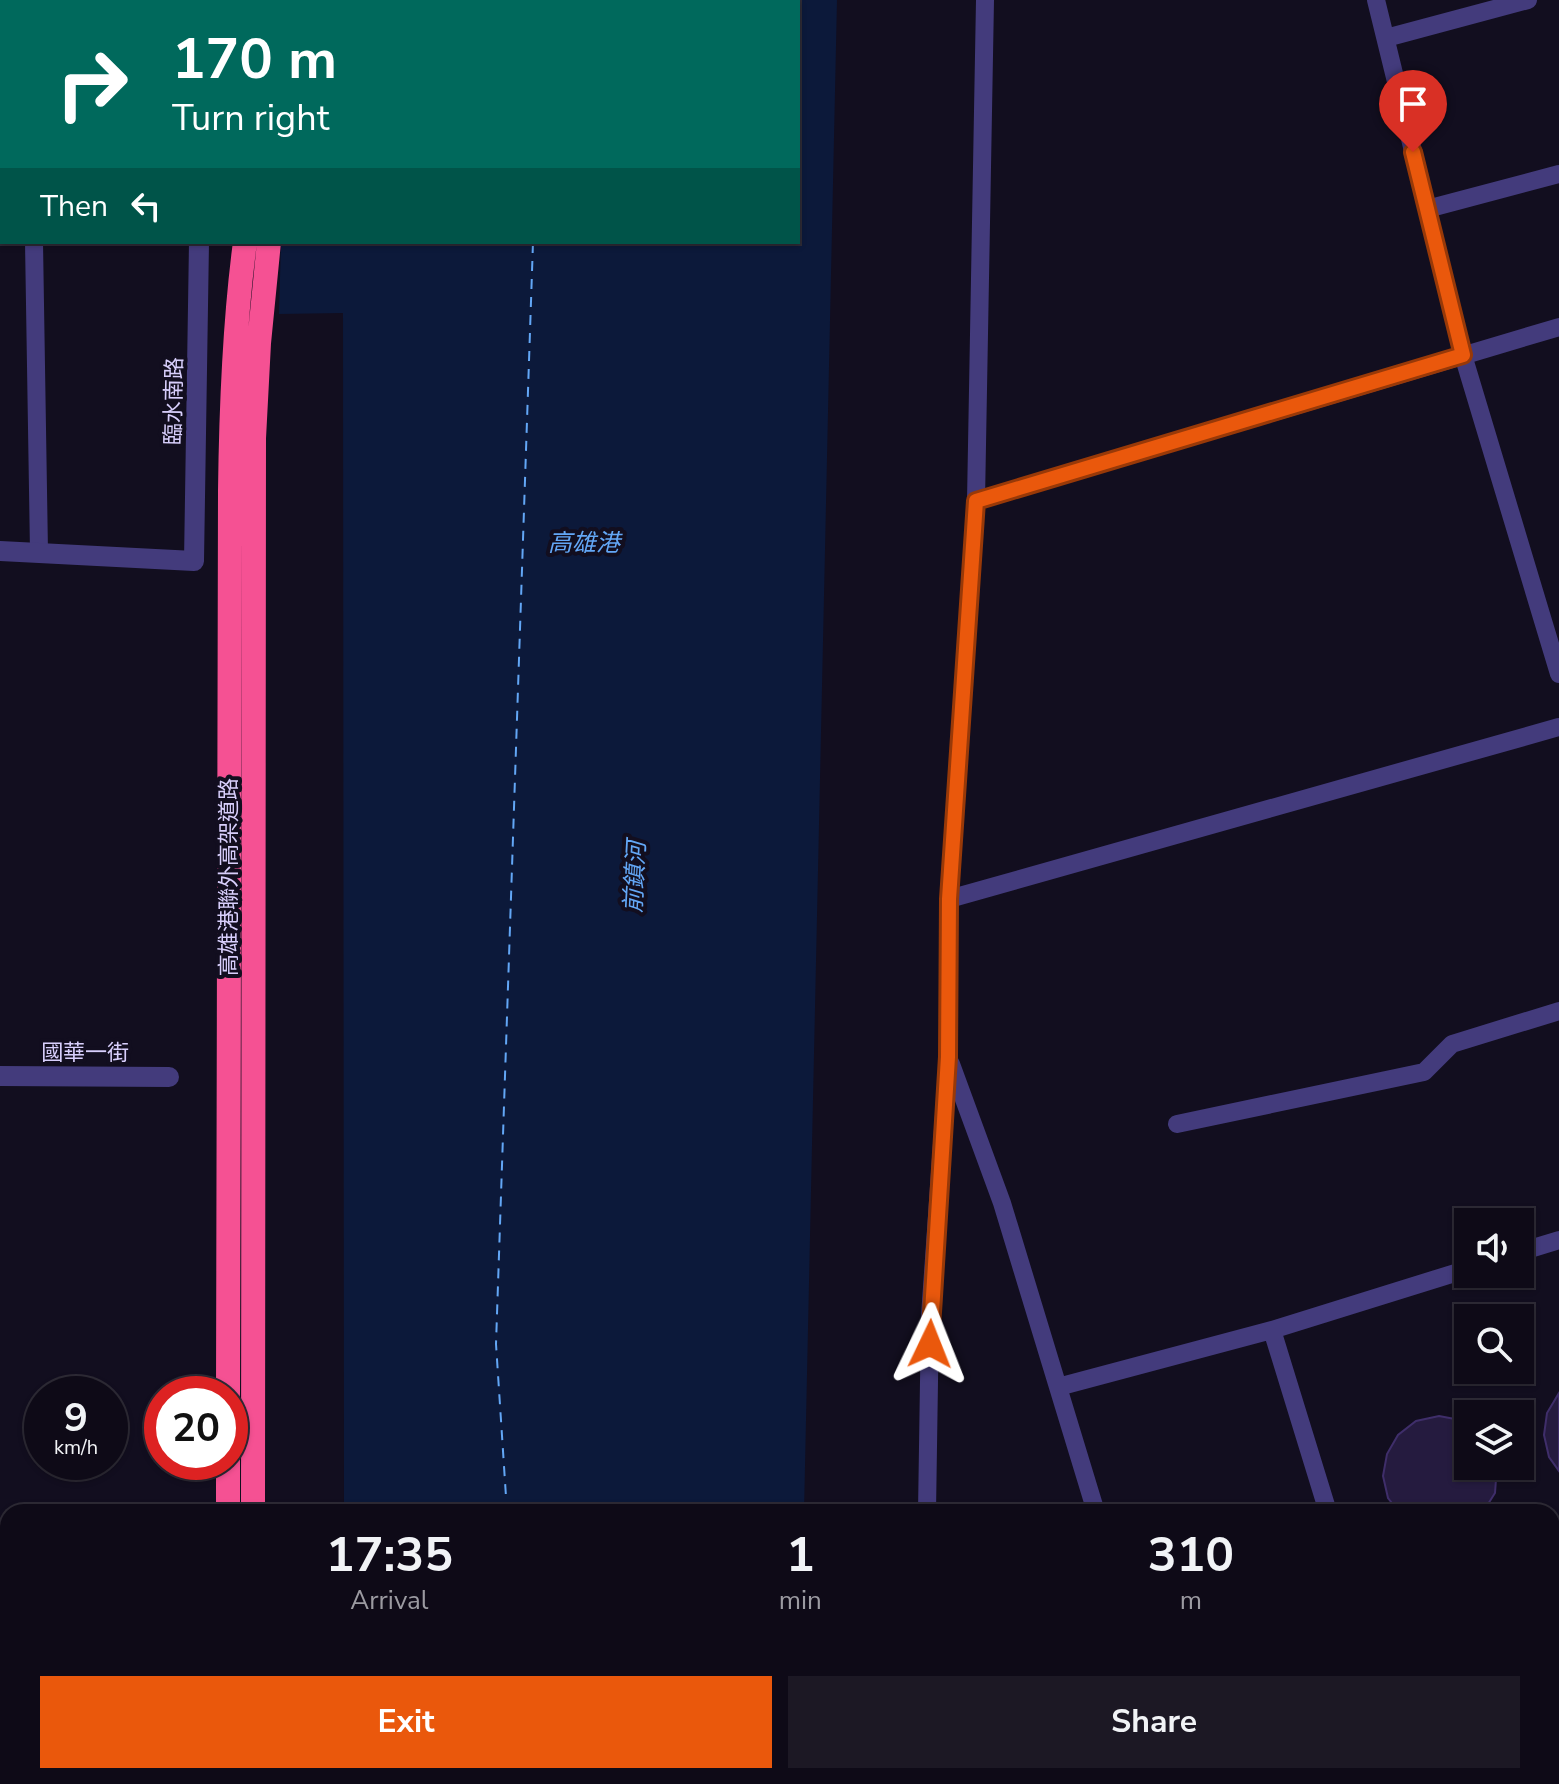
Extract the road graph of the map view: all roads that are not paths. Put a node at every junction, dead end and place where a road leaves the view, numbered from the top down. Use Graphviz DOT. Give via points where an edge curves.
graph roads {
  1 [pos="985,0"];
  2 [pos="1376,0"];
  3 [pos="1528,0"];
  4 [pos="1386,38"];
  5 [pos="1559,174"];
  6 [pos="1427,209"];
  7 [pos="34,244"];
  8 [pos="199,244"];
  9 [pos="245,244"];
  10 [pos="269,244"];
  11 [pos="1559,327"];
  12 [pos="1463,355"];
  13 [pos="976,501"];
  14 [pos="0,551"];
  15 [pos="39,552"];
  16 [pos="1559,674"];
  17 [pos="1559,727"];
  18 [pos="949,899"];
  19 [pos="1559,1011"];
  20 [pos="948,1057"];
  21 [pos="0,1076"];
  22 [pos="169,1077"];
  23 [pos="1177,1124"];
  24 [pos="1559,1240"];
  25 [pos="1534,1248"];
  26 [pos="1454,1273"];
  27 [pos="1272,1330"];
  28 [pos="228,1376"];
  29 [pos="1058,1387"];
  30 [pos="228,1480"];
  31 [pos="228,1504"];
  32 [pos="253,1504"];
  33 [pos="927,1504"];
  34 [pos="1094,1504"];
  35 [pos="1326,1504"];
  1 -- 13 [label="lane"];
  2 -- 4 [label="lane"];
  3 -- 4 [label="lane"];
  4 -- 6 [label="lane"];
  5 -- 6 [label="lane"];
  6 -- 12 [label="lane"];
  7 -- 15 [label="lane"];
  8 -- 15 [label="street, 臨水南路" via="194,561"];
  9 -- 28 [label="highway, 高雄港聯外高架道路" via="230,459"];
  10 -- 32 [label="highway, 高雄港聯外高架道路" via="254,438"];
  11 -- 12 [label="lane"];
  12 -- 13 [label="lane"];
  12 -- 16 [label="lane"];
  13 -- 18 [label="lane"];
  14 -- 15 [label="street"];
  17 -- 18 [label="lane"];
  18 -- 20 [label="lane"];
  19 -- 23 [label="lane" via="1452,1044 1424,1072"];
  20 -- 29 [label="lane" via="1002,1203"];
  20 -- 33 [label="lane" via="930,1316"];
  21 -- 22 [label="street, 國華一街"];
  24 -- 25 [label="lane"];
  26 -- 27 [label="lane"];
  27 -- 29 [label="lane"];
  27 -- 35 [label="lane"];
  29 -- 34 [label="lane"];
  30 -- 31 [label="highway"];
}
